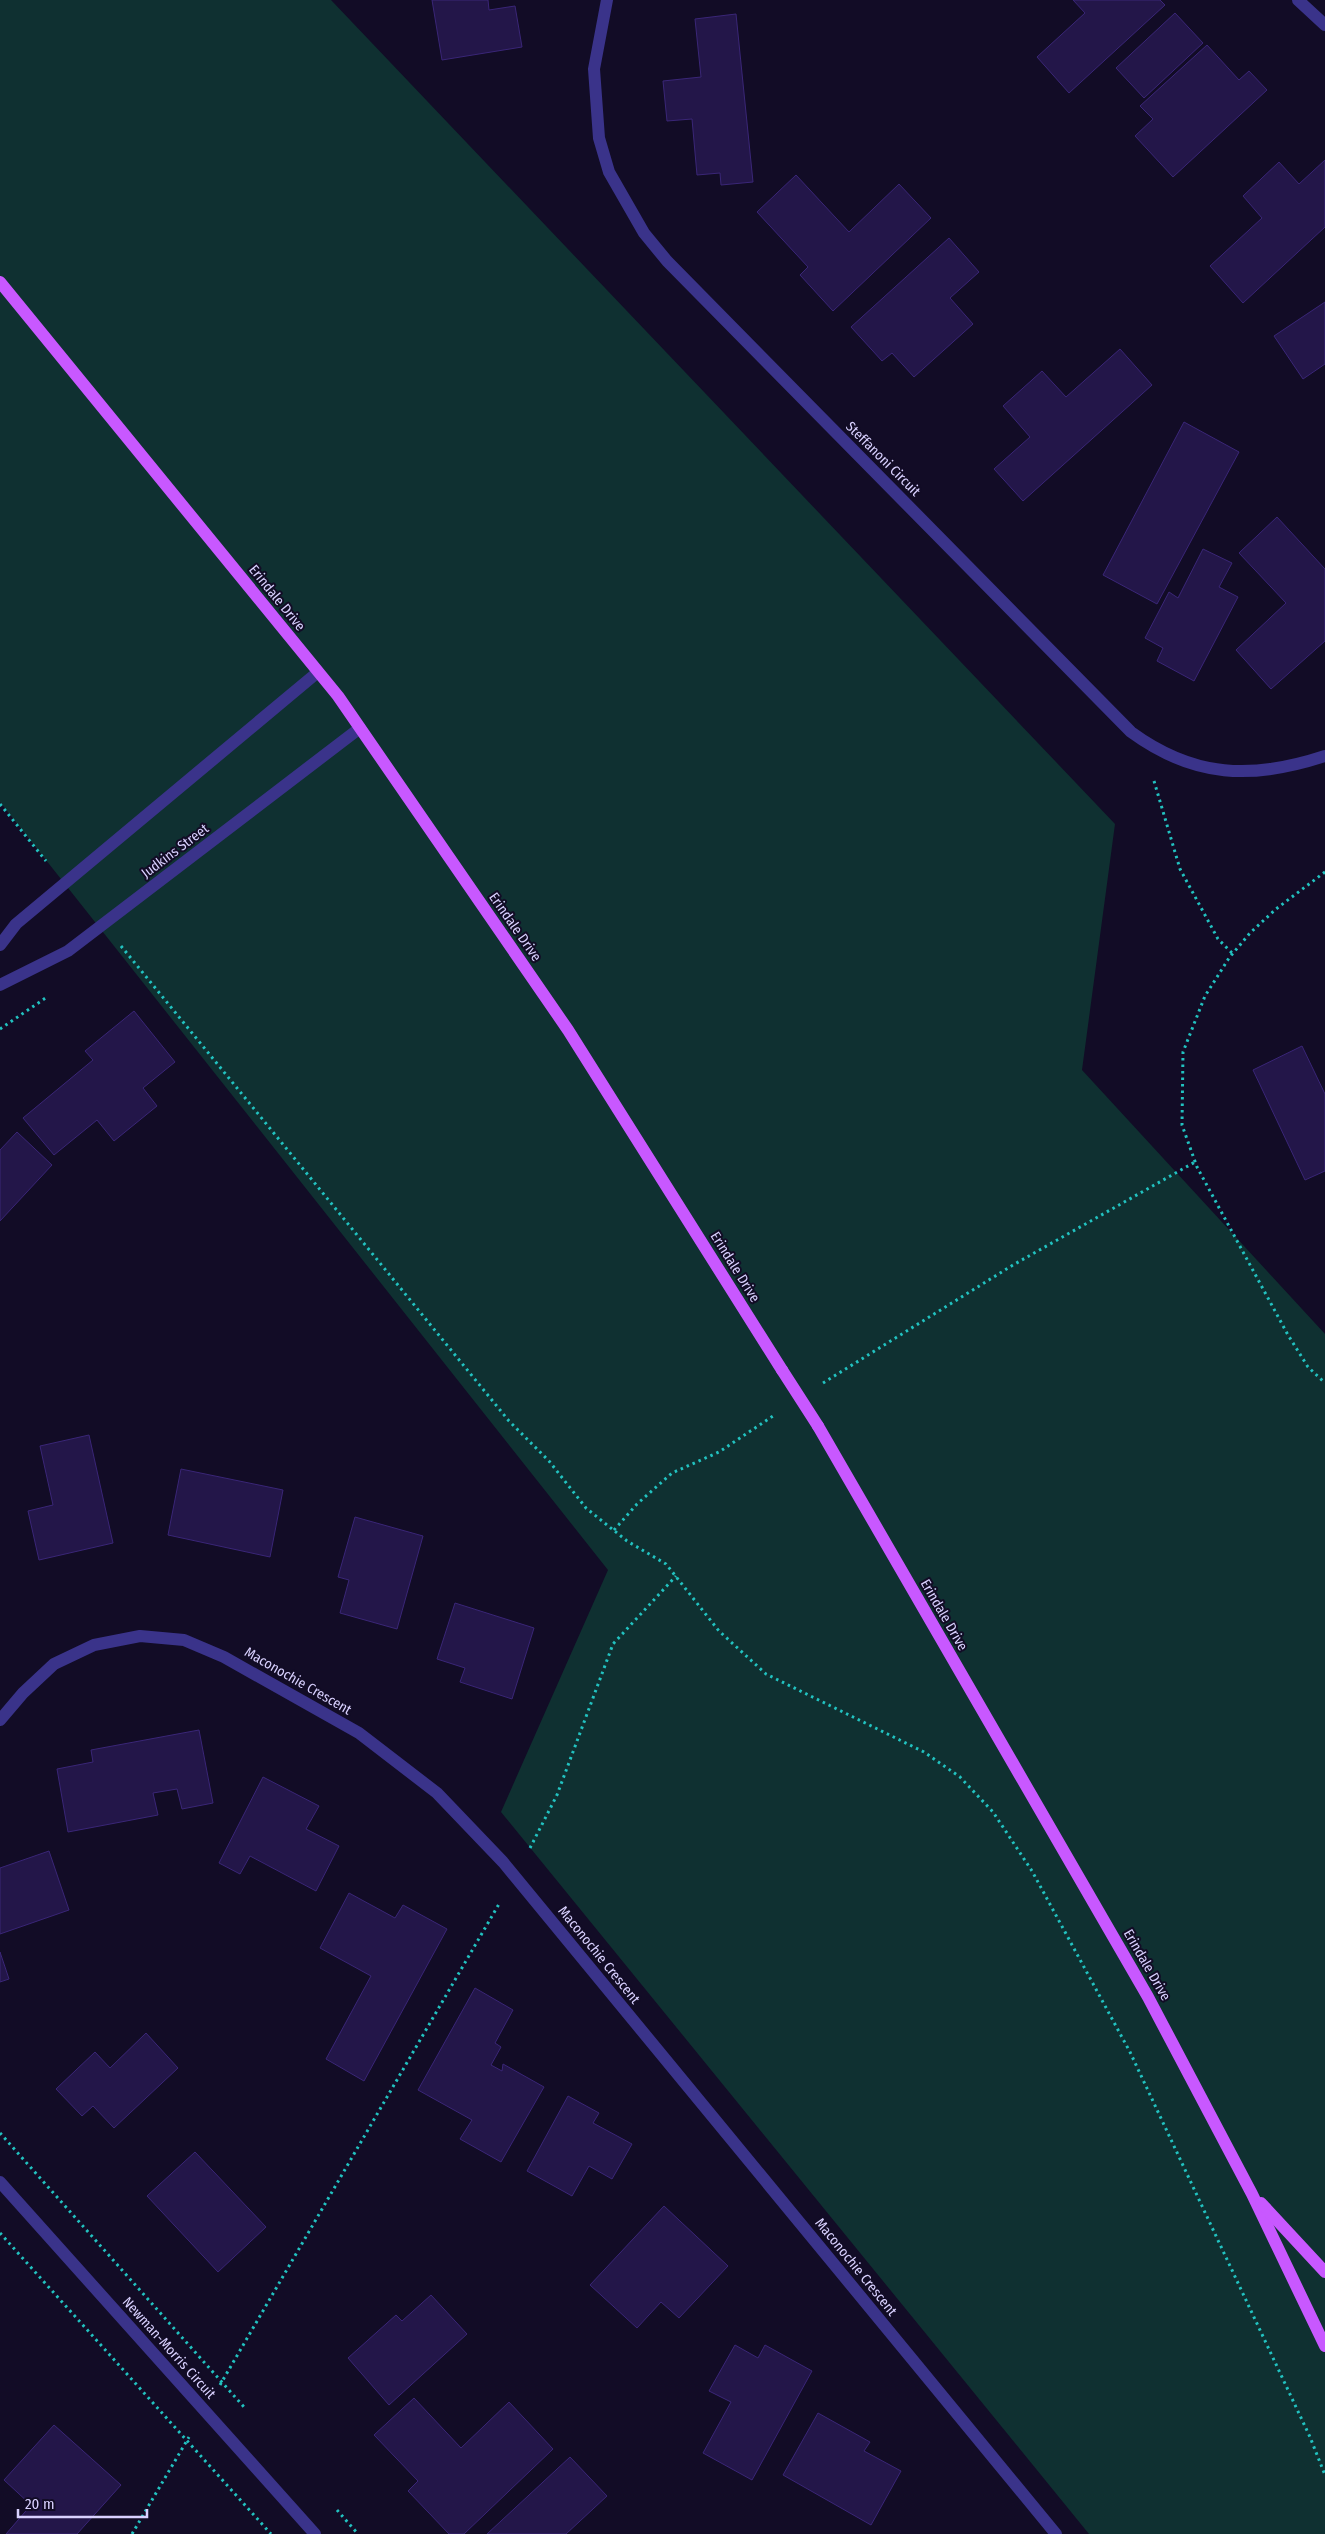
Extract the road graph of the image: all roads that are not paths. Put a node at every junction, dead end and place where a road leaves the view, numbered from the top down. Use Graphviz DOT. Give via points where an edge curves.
graph roads {
  1 [pos="607,0"];
  2 [pos="1298,0"];
  3 [pos="1325,25"];
  4 [pos="0,282"];
  5 [pos="318,672"];
  6 [pos="360,728"];
  7 [pos="1325,756"];
  8 [pos="0,945"];
  9 [pos="0,985"];
  10 [pos="0,1720"];
  11 [pos="0,2182"];
  12 [pos="1252,2194"];
  13 [pos="1325,2272"];
  14 [pos="1325,2346"];
  15 [pos="315,2534"];
  16 [pos="1056,2534"];
  1 -- 7 [label="street, Steffanoni Circuit" via="594,69 599,138 614,180 644,233 667,261 1130,732 1174,758 1226,771 1280,769"];
  2 -- 3 [label="street"];
  4 -- 5 [label="main road, Erindale Drive"];
  5 -- 6 [label="main road, Erindale Drive"];
  5 -- 8 [label="street" via="16,924"];
  6 -- 9 [label="street, Judkins Street" via="68,951"];
  6 -- 12 [label="main road, Erindale Drive, bridge" via="568,1030 818,1426 1148,1997"];
  10 -- 16 [label="street, Maconochie Crescent" via="54,1664 94,1645 140,1636 184,1640 224,1657 359,1734 437,1793 515,1876"];
  11 -- 15 [label="street, Newman-Morris Circuit"];
  12 -- 13 [label="main road"];
  12 -- 14 [label="main road, Erindale Drive"];
}
